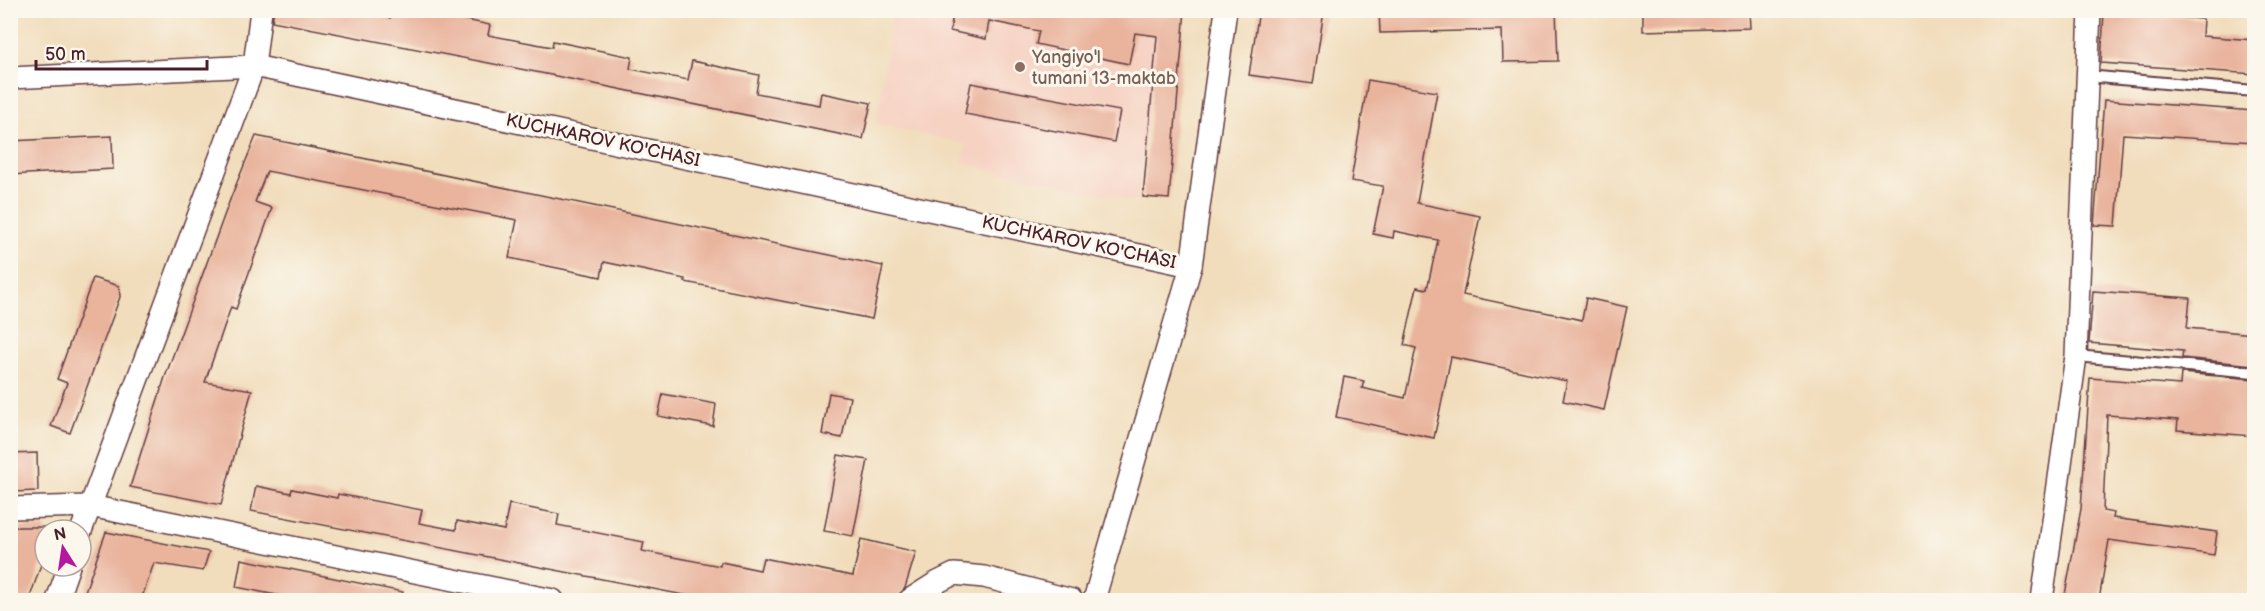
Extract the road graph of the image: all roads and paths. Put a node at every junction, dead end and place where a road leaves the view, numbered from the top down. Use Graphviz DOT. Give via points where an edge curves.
graph roads {
  1 [pos="261,10"];
  2 [pos="1226,10"];
  3 [pos="2090,10"];
  4 [pos="254,66"];
  5 [pos="2087,76"];
  6 [pos="10,78"];
  7 [pos="2254,91"];
  8 [pos="1191,266"];
  9 [pos="2076,356"];
  10 [pos="2254,372"];
  11 [pos="90,506"];
  12 [pos="10,508"];
  13 [pos="86,518"];
  14 [pos="65,578"];
  15 [pos="57,600"];
  16 [pos="554,600"];
  17 [pos="909,600"];
  18 [pos="1072,600"];
  19 [pos="1094,600"];
  20 [pos="2042,600"];
  1 -- 4 [label="street"];
  2 -- 8 [label="street"];
  3 -- 5 [label="street"];
  4 -- 6 [label="street, KUCHKAROV KO'CHASI"];
  4 -- 8 [label="street, KUCHKAROV KO'CHASI"];
  4 -- 11 [label="street"];
  5 -- 7 [label="lane"];
  5 -- 9 [label="street"];
  8 -- 19 [label="street"];
  9 -- 10 [label="lane"];
  9 -- 20 [label="street"];
  11 -- 12 [label="street"];
  11 -- 13 [label="street"];
  11 -- 16 [label="street"];
  14 -- 15 [label="street"];
  17 -- 18 [label="street" via="954,574 984,577"];
}
